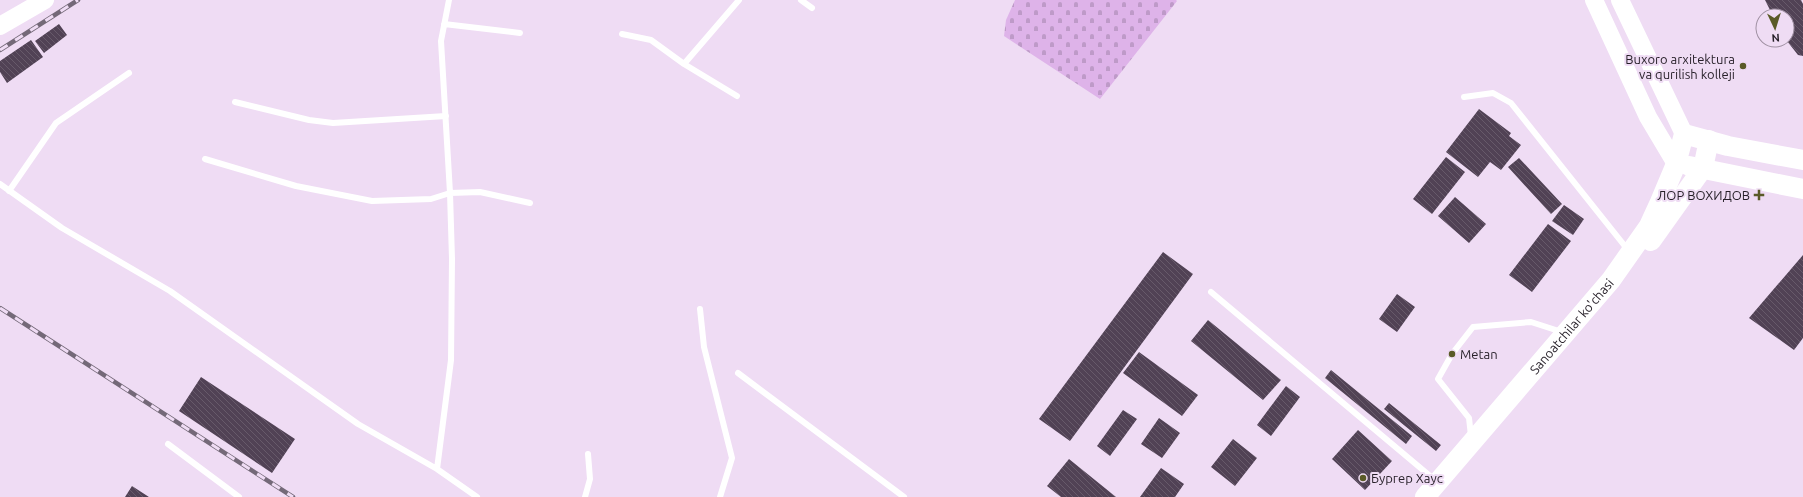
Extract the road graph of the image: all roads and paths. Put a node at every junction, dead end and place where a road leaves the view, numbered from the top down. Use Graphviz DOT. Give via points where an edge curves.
graph roads {
  1 [pos="45,0"];
  2 [pos="449,0"];
  3 [pos="739,0"];
  4 [pos="801,0"];
  5 [pos="1594,0"];
  6 [pos="1620,0"];
  7 [pos="812,8"];
  8 [pos="444,24"];
  9 [pos="0,26"];
  10 [pos="520,33"];
  11 [pos="622,34"];
  12 [pos="684,64"];
  13 [pos="129,73"];
  14 [pos="737,96"];
  15 [pos="1464,97"];
  16 [pos="235,102"];
  17 [pos="446,116"];
  18 [pos="1684,134"];
  19 [pos="1709,140"];
  20 [pos="205,159"];
  21 [pos="1803,160"];
  22 [pos="1676,164"];
  23 [pos="1703,168"];
  24 [pos="0,184"];
  25 [pos="1803,189"];
  26 [pos="10,190"];
  27 [pos="450,193"];
  28 [pos="530,203"];
  29 [pos="1630,253"];
  30 [pos="1211,292"];
  31 [pos="700,309"];
  32 [pos="1566,333"];
  33 [pos="738,373"];
  34 [pos="1472,442"];
  35 [pos="168,444"];
  36 [pos="588,454"];
  37 [pos="437,469"];
  38 [pos="1435,492"];
  39 [pos="239,497"];
  40 [pos="477,497"];
  41 [pos="585,497"];
  42 [pos="720,497"];
  43 [pos="904,497"];
  1 -- 9 [label="main road"];
  2 -- 8 [label="lane"];
  3 -- 12 [label="lane"];
  4 -- 7 [label="lane"];
  5 -- 22 [label="main road" via="1648,117"];
  6 -- 18 [label="main road"];
  8 -- 10 [label="lane"];
  8 -- 17 [label="lane" via="441,41"];
  11 -- 12 [label="lane" via="651,40"];
  12 -- 14 [label="lane"];
  13 -- 26 [label="lane" via="56,124"];
  15 -- 29 [label="lane" via="1494,92 1512,103"];
  16 -- 17 [label="lane" via="309,120 333,123"];
  17 -- 27 [label="lane"];
  18 -- 19 [label="main road"];
  18 -- 22 [label="main road, Sanoatchilar ko'chasi"];
  19 -- 21 [label="main road"];
  19 -- 23 [label="main road, Sanoatchilar ko'chasi"];
  20 -- 27 [label="lane" via="296,186 372,201 432,199"];
  22 -- 23 [label="main road"];
  22 -- 29 [label="main road, Sanoatchilar ko'chasi" via="1648,226"];
  23 -- 25 [label="main road"];
  23 -- 38 [label="main road, Sanoatchilar ko'chasi" via="1614,292 1474,457"];
  24 -- 26 [label="lane"];
  26 -- 37 [label="lane" via="62,228 170,292 358,424"];
  27 -- 28 [label="lane" via="480,192"];
  27 -- 37 [label="lane" via="451,360"];
  29 -- 32 [label="main road, Sanoatchilar ko'chasi" via="1611,280"];
  30 -- 38 [label="lane"];
  31 -- 42 [label="lane" via="704,347 732,458"];
  32 -- 34 [label="main road, Sanoatchilar ko'chasi"];
  32 -- 34 [label="lane" via="1531,322 1473,326 1452,354 1438,379 1469,418"];
  33 -- 43 [label="lane"];
  34 -- 38 [label="main road, Sanoatchilar ko'chasi"];
  35 -- 39 [label="lane"];
  36 -- 41 [label="lane" via="590,479"];
  37 -- 40 [label="lane"];
}
